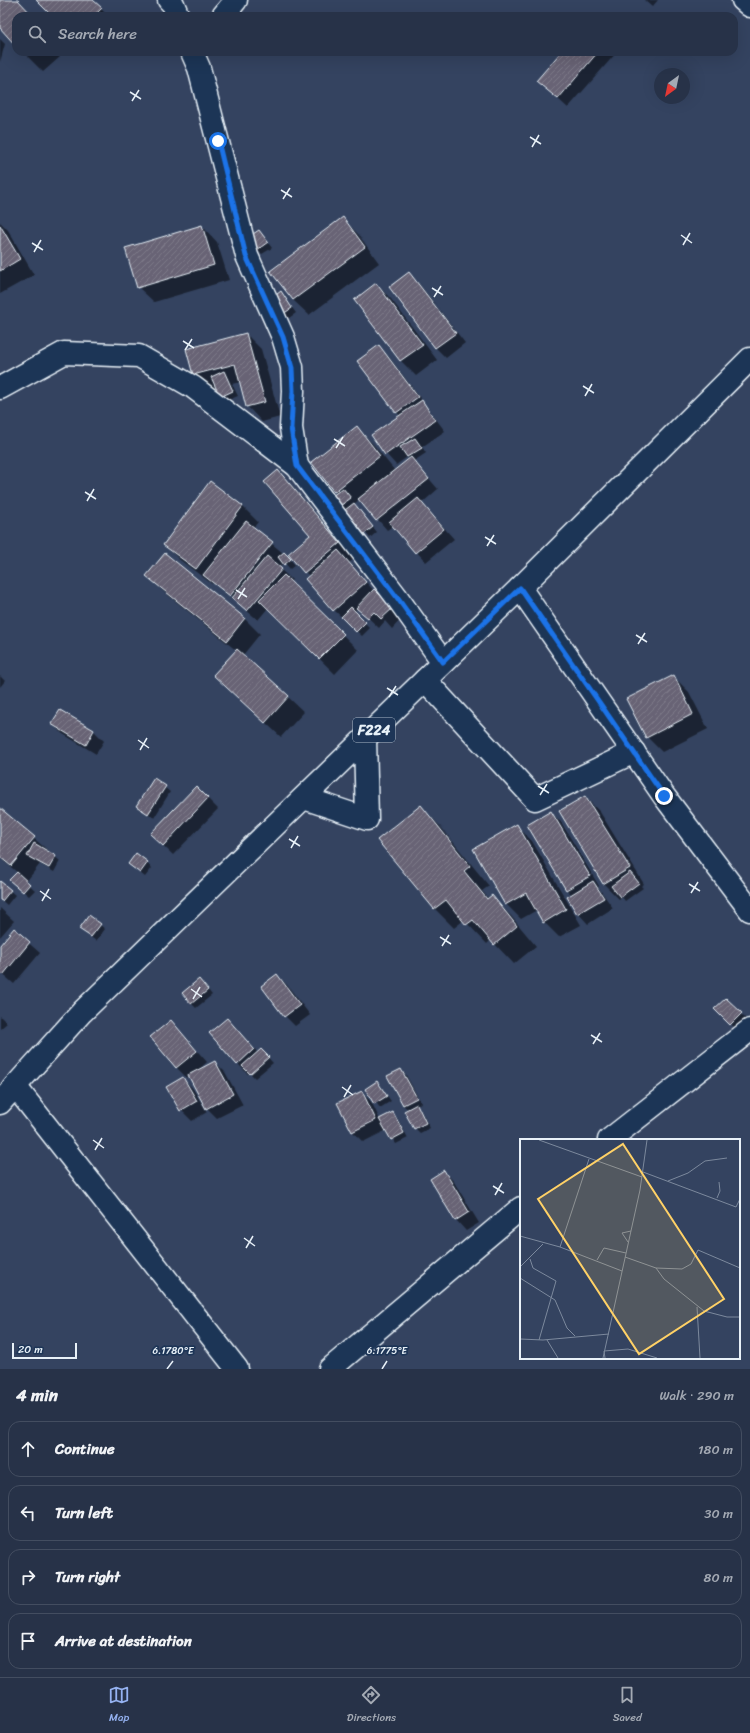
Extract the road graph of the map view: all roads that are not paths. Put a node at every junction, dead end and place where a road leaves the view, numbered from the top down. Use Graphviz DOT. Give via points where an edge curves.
graph roads {
  1 [pos="170,0"];
  2 [pos="236,0"];
  3 [pos="743,0"];
  4 [pos="750,6"];
  5 [pos="176,12"];
  6 [pos="226,12"];
  7 [pos="198,57"];
  8 [pos="750,359"];
  9 [pos="0,388"];
  10 [pos="297,466"];
  11 [pos="520,588"];
  12 [pos="443,662"];
  13 [pos="425,680"];
  14 [pos="365,738"];
  15 [pos="634,752"];
  16 [pos="304,798"];
  17 [pos="750,910"];
  18 [pos="750,1030"];
  19 [pos="15,1086"];
  20 [pos="0,1103"];
  21 [pos="610,1139"];
  22 [pos="520,1209"];
  23 [pos="237,1369"];
  24 [pos="330,1369"];
  1 -- 5 [label="street"];
  2 -- 6 [label="street"];
  3 -- 4 [label="street"];
  7 -- 10 [label="street" via="246,256 283,337 292,368 291,428"];
  8 -- 11 [label="street, F224"];
  9 -- 10 [label="street" via="64,353 139,356 193,387"];
  10 -- 12 [label="street"];
  11 -- 12 [label="street, F224"];
  11 -- 15 [label="street"];
  12 -- 13 [label="street, F224"];
  13 -- 14 [label="street, F224"];
  13 -- 15 [label="street" via="535,799"];
  14 -- 16 [label="street, F224"];
  14 -- 16 [label="street" via="367,819"];
  15 -- 17 [label="street"];
  16 -- 19 [label="street, F224" via="82,1012"];
  18 -- 21 [label="street"];
  19 -- 20 [label="street, F224"];
  19 -- 23 [label="street"];
  22 -- 24 [label="street"];
}
